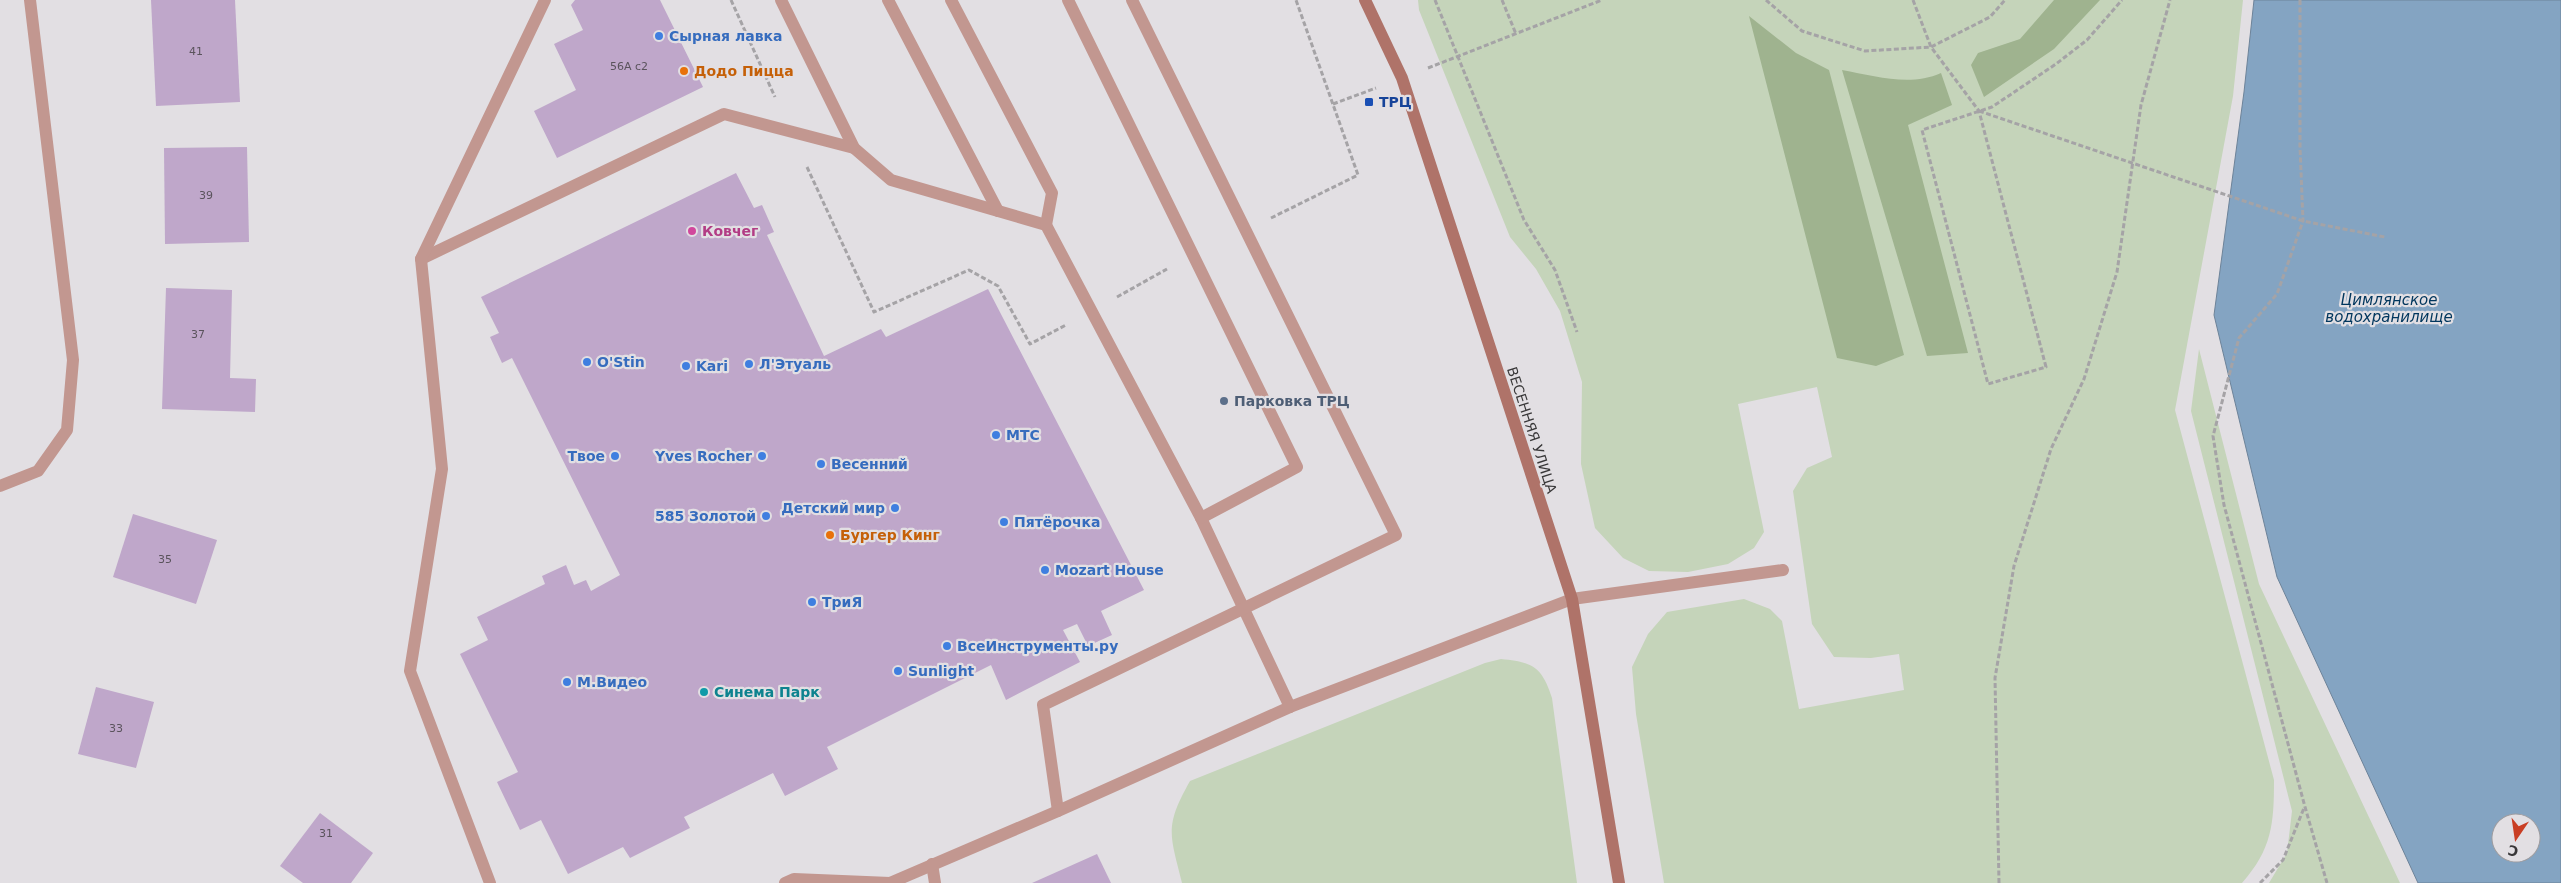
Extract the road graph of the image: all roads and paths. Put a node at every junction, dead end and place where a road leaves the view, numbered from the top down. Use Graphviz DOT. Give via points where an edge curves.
graph roads {
  1 [pos="30,0"];
  2 [pos="545,0"];
  3 [pos="781,0"];
  4 [pos="888,0"];
  5 [pos="951,0"];
  6 [pos="1068,0"];
  7 [pos="1132,0"];
  8 [pos="1365,0"];
  9 [pos="1435,0"];
  10 [pos="1502,0"];
  11 [pos="1602,0"];
  12 [pos="1766,0"];
  13 [pos="1913,0"];
  14 [pos="2005,0"];
  15 [pos="2122,0"];
  16 [pos="2170,0"];
  17 [pos="2300,0"];
  18 [pos="1516,34"];
  19 [pos="1931,47"];
  20 [pos="1459,56"];
  21 [pos="1402,78"];
  22 [pos="1333,104"];
  23 [pos="1979,111"];
  24 [pos="854,148"];
  25 [pos="2133,162"];
  26 [pos="998,211"];
  27 [pos="2303,221"];
  28 [pos="1046,225"];
  29 [pos="2385,237"];
  30 [pos="421,259"];
  31 [pos="1577,332"];
  32 [pos="0,486"];
  33 [pos="1201,518"];
  34 [pos="1783,570"];
  35 [pos="1572,600"];
  36 [pos="1242,608"];
  37 [pos="1290,707"];
  38 [pos="2305,807"];
  39 [pos="1058,811"];
  40 [pos="932,864"];
  41 [pos="490,883"];
  42 [pos="784,883"];
  43 [pos="935,883"];
  44 [pos="1619,883"];
  45 [pos="2000,883"];
  46 [pos="2260,883"];
  47 [pos="2328,883"];
  1 -- 32 [label="street" via="73,360 67,430 38,471"];
  2 -- 30 [label="street"];
  3 -- 24 [label="street"];
  4 -- 26 [label="street"];
  5 -- 28 [label="street" via="1052,193"];
  6 -- 33 [label="street" via="1297,467"];
  7 -- 36 [label="street" via="1396,535"];
  8 -- 21 [label="street, ВЕСЕННЯЯ УЛИЦА"];
  9 -- 20 [label="path"];
  10 -- 18 [label="path"];
  11 -- 18 [label="path"];
  12 -- 19 [label="path" via="1802,31 1865,51"];
  13 -- 19 [label="path"];
  14 -- 19 [label="path" via="1990,17"];
  15 -- 23 [label="path" via="2072,52 1992,107"];
  16 -- 25 [label="path" via="2141,105"];
  17 -- 27 [label="path"];
  18 -- 20 [label="path"];
  19 -- 23 [label="path"];
  20 -- 21 [label="path"];
  20 -- 31 [label="path" via="1524,220 1555,270"];
  21 -- 22 [label="path"];
  21 -- 35 [label="street, ВЕСЕННЯЯ УЛИЦА"];
  23 -- 23 [label="path" via="1922,130 1988,384 2046,367"];
  23 -- 25 [label="path"];
  24 -- 26 [label="street" via="891,180"];
  24 -- 30 [label="street" via="724,114"];
  25 -- 27 [label="path"];
  25 -- 45 [label="path" via="2117,272 2084,379 2051,449 2014,566 1996,678"];
  26 -- 28 [label="street"];
  27 -- 29 [label="path"];
  27 -- 38 [label="path" via="2277,294 2239,338 2213,436 2224,505"];
  28 -- 33 [label="street"];
  30 -- 41 [label="street" via="442,470 410,671"];
  33 -- 36 [label="street"];
  34 -- 35 [label="street"];
  35 -- 37 [label="street"];
  35 -- 44 [label="street, ВЕСЕННЯЯ УЛИЦА"];
  36 -- 37 [label="street"];
  36 -- 39 [label="street" via="1043,705"];
  37 -- 39 [label="street"];
  38 -- 46 [label="path" via="2283,860"];
  38 -- 47 [label="path"];
  39 -- 40 [label="street"];
  40 -- 42 [label="street" via="890,883 794,879"];
  40 -- 43 [label="street"];
}
